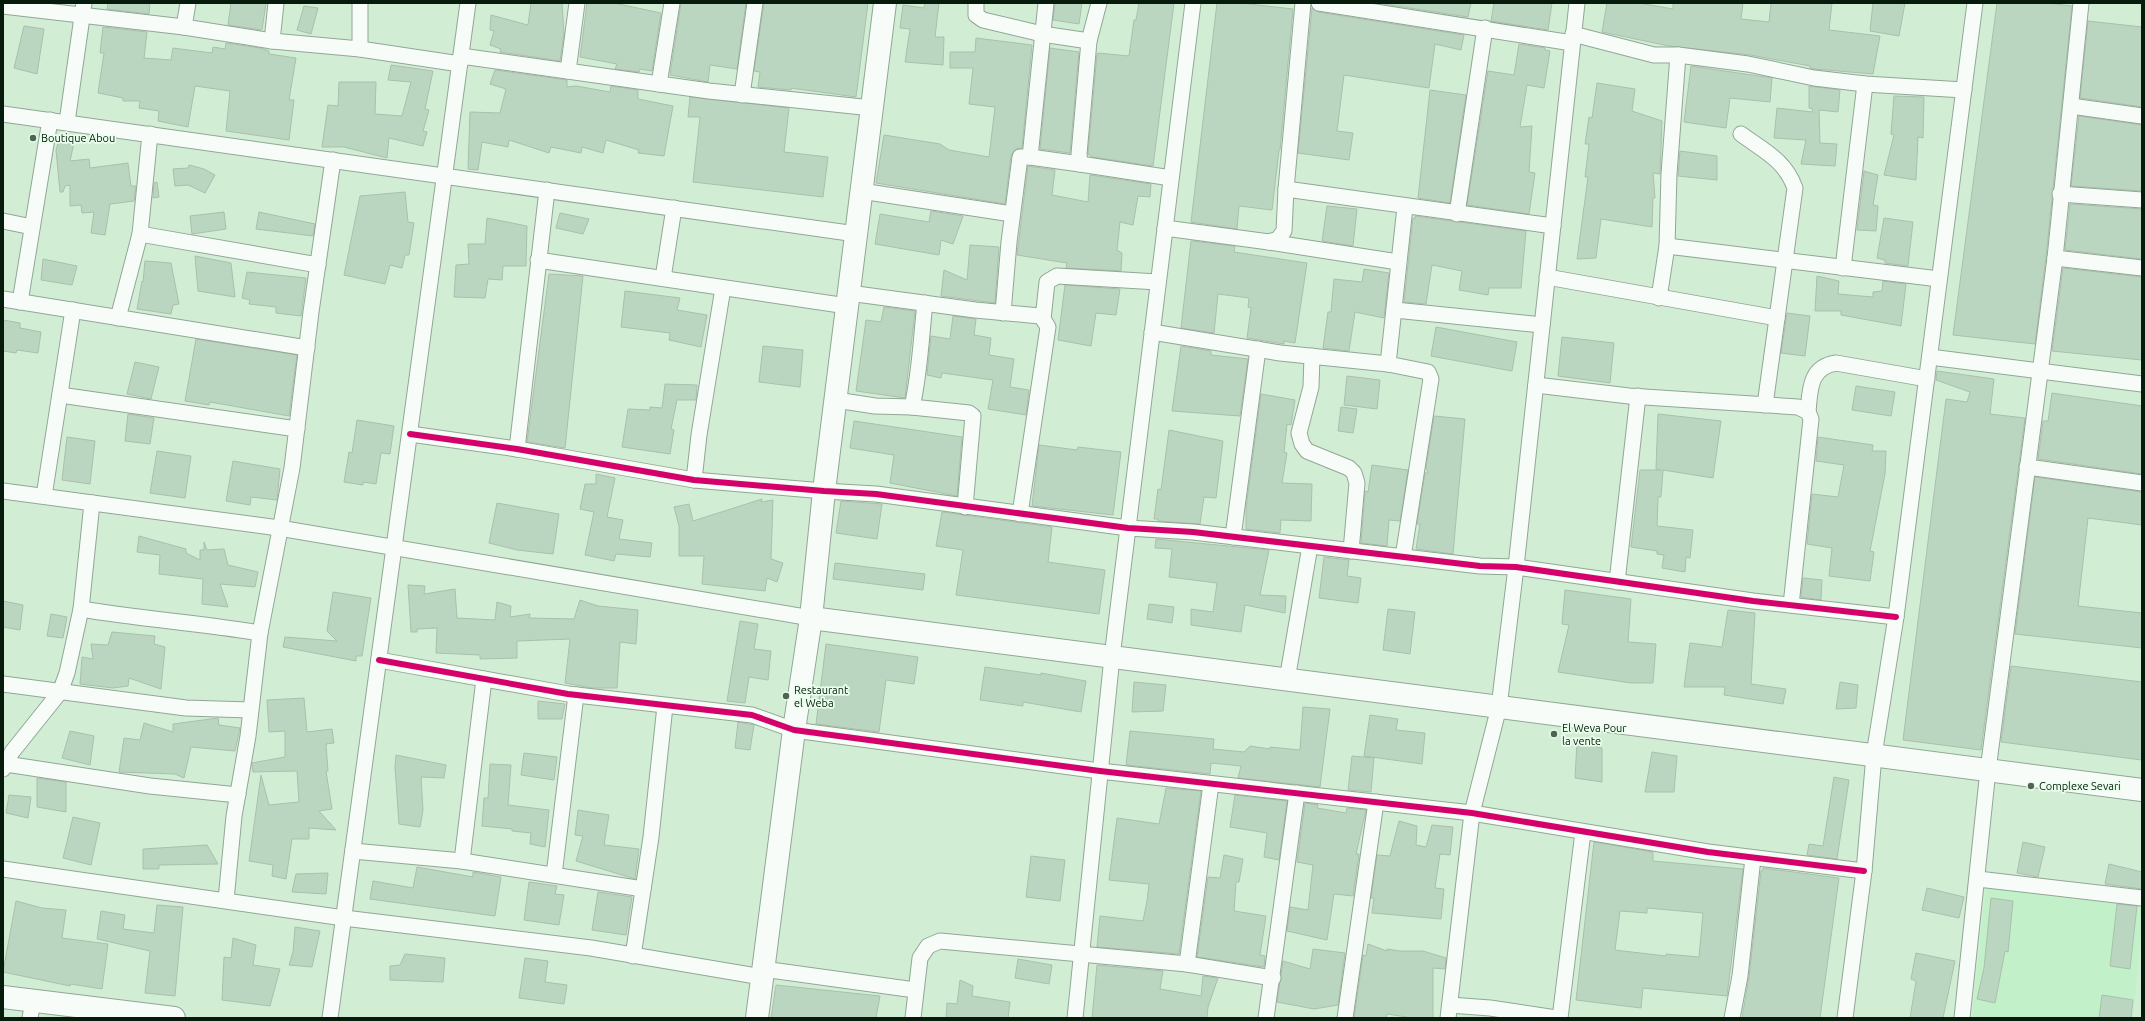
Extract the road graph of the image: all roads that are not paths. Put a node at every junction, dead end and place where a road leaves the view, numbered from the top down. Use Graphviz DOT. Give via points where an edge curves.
graph roads {
  1 [pos="188,3"];
  2 [pos="276,3"];
  3 [pos="360,3"];
  4 [pos="468,3"];
  5 [pos="577,3"];
  6 [pos="672,3"];
  7 [pos="755,3"];
  8 [pos="885,3"];
  9 [pos="976,3"];
  10 [pos="1046,3"];
  11 [pos="1099,3"];
  12 [pos="1193,3"];
  13 [pos="1303,3"];
  14 [pos="1319,3"];
  15 [pos="1577,3"];
  16 [pos="1975,3"];
  17 [pos="2081,3"];
  18 [pos="3,6"];
  19 [pos="83,9"];
  20 [pos="184,27"];
  21 [pos="1485,28"];
  22 [pos="1042,34"];
  23 [pos="1573,39"];
  24 [pos="272,41"];
  25 [pos="1089,41"];
  26 [pos="360,49"];
  27 [pos="1678,55"];
  28 [pos="460,60"];
  29 [pos="568,71"];
  30 [pos="659,84"];
  31 [pos="1865,84"];
  32 [pos="1964,90"];
  33 [pos="742,95"];
  34 [pos="2071,106"];
  35 [pos="872,108"];
  36 [pos="3,114"];
  37 [pos="2142,116"];
  38 [pos="50,120"];
  39 [pos="67,122"];
  40 [pos="150,134"];
  41 [pos="1741,134"];
  42 [pos="1030,157"];
  43 [pos="333,160"];
  44 [pos="1080,164"];
  45 [pos="445,176"];
  46 [pos="1172,178"];
  47 [pos="1286,189"];
  48 [pos="547,190"];
  49 [pos="861,191"];
  50 [pos="2060,194"];
  51 [pos="2142,200"];
  52 [pos="1405,207"];
  53 [pos="674,208"];
  54 [pos="1012,214"];
  55 [pos="1457,214"];
  56 [pos="3,221"];
  57 [pos="1553,226"];
  58 [pos="32,227"];
  59 [pos="1165,228"];
  60 [pos="140,234"];
  61 [pos="856,234"];
  62 [pos="1270,242"];
  63 [pos="1667,246"];
  64 [pos="2055,258"];
  65 [pos="538,260"];
  66 [pos="1398,262"];
  67 [pos="1786,262"];
  68 [pos="318,265"];
  69 [pos="1843,268"];
  70 [pos="2142,268"];
  71 [pos="1547,277"];
  72 [pos="663,278"];
  73 [pos="1939,279"];
  74 [pos="1158,282"];
  75 [pos="723,288"];
  76 [pos="1659,298"];
  77 [pos="3,299"];
  78 [pos="848,300"];
  79 [pos="20,302"];
  80 [pos="925,304"];
  81 [pos="73,310"];
  82 [pos="1395,310"];
  83 [pos="1003,313"];
  84 [pos="118,318"];
  85 [pos="1777,318"];
  86 [pos="1044,319"];
  87 [pos="1542,325"];
  88 [pos="1152,332"];
  89 [pos="307,348"];
  90 [pos="1258,349"];
  91 [pos="1312,356"];
  92 [pos="1930,357"];
  93 [pos="1388,364"];
  94 [pos="2039,370"];
  95 [pos="1927,379"];
  96 [pos="2142,384"];
  97 [pos="1536,385"];
  98 [pos="60,395"];
  99 [pos="1638,396"];
  100 [pos="836,400"];
  101 [pos="1765,405"];
  102 [pos="912,407"];
  103 [pos="1808,412"];
  104 [pos="297,428"];
  105 [pos="410,434"];
  106 [pos="516,449"];
  107 [pos="2027,467"];
  108 [pos="694,480"];
  109 [pos="2142,483"];
  110 [pos="3,491"];
  111 [pos="824,492"];
  112 [pos="44,496"];
  113 [pos="92,503"];
  114 [pos="965,506"];
  115 [pos="1020,514"];
  116 [pos="279,528"];
  117 [pos="1128,528"];
  118 [pos="1233,537"];
  119 [pos="1310,546"];
  120 [pos="395,548"];
  121 [pos="1351,551"];
  122 [pos="1403,557"];
  123 [pos="1516,567"];
  124 [pos="1616,582"];
  125 [pos="1791,605"];
  126 [pos="81,609"];
  127 [pos="1896,617"];
  128 [pos="811,618"];
  129 [pos="260,633"];
  130 [pos="1112,657"];
  131 [pos="379,660"];
  132 [pos="484,679"];
  133 [pos="1287,680"];
  134 [pos="3,684"];
  135 [pos="60,692"];
  136 [pos="576,695"];
  137 [pos="665,706"];
  138 [pos="1499,707"];
  139 [pos="250,710"];
  140 [pos="794,730"];
  141 [pos="1874,755"];
  142 [pos="4,766"];
  143 [pos="1988,770"];
  144 [pos="1100,771"];
  145 [pos="1210,784"];
  146 [pos="2142,790"];
  147 [pos="1297,793"];
  148 [pos="238,795"];
  149 [pos="1376,802"];
  150 [pos="1472,814"];
  151 [pos="1584,832"];
  152 [pos="353,851"];
  153 [pos="1753,858"];
  154 [pos="462,861"];
  155 [pos="3,869"];
  156 [pos="1864,871"];
  157 [pos="554,875"];
  158 [pos="1978,879"];
  159 [pos="643,889"];
  160 [pos="2142,898"];
  161 [pos="226,900"];
  162 [pos="344,918"];
  163 [pos="1080,955"];
  164 [pos="633,956"];
  165 [pos="1187,964"];
  166 [pos="763,973"];
  167 [pos="1273,978"];
  168 [pos="915,990"];
  169 [pos="3,997"];
  170 [pos="32,1009"];
  171 [pos="1449,1011"];
  172 [pos="143,1016"];
  173 [pos="174,1018"];
  174 [pos="330,1018"];
  175 [pos="757,1018"];
  176 [pos="913,1018"];
  177 [pos="1075,1018"];
  178 [pos="1266,1018"];
  179 [pos="1345,1018"];
  180 [pos="1556,1018"];
  181 [pos="1560,1018"];
  182 [pos="1732,1018"];
  183 [pos="1845,1018"];
  184 [pos="1962,1018"];
  1 -- 20 [label="street"];
  2 -- 24 [label="street"];
  3 -- 26 [label="street"];
  4 -- 28 [label="street"];
  5 -- 29 [label="street"];
  6 -- 30 [label="street"];
  7 -- 33 [label="street"];
  8 -- 35 [label="main road"];
  9 -- 22 [label="street" via="976,15 983,20"];
  10 -- 22 [label="street"];
  11 -- 25 [label="street"];
  12 -- 46 [label="street"];
  13 -- 47 [label="street"];
  14 -- 21 [label="street"];
  15 -- 23 [label="street"];
  16 -- 32 [label="street"];
  17 -- 34 [label="street"];
  18 -- 19 [label="street"];
  19 -- 20 [label="street"];
  19 -- 39 [label="street"];
  20 -- 24 [label="street"];
  21 -- 23 [label="street"];
  21 -- 55 [label="street"];
  22 -- 25 [label="street"];
  22 -- 42 [label="street"];
  23 -- 27 [label="street" via="1654,55"];
  23 -- 57 [label="street"];
  24 -- 26 [label="street"];
  25 -- 44 [label="street"];
  26 -- 28 [label="street"];
  27 -- 31 [label="street"];
  27 -- 63 [label="street" via="1669,174"];
  28 -- 29 [label="street"];
  28 -- 45 [label="street"];
  29 -- 30 [label="street"];
  30 -- 33 [label="street"];
  31 -- 32 [label="street"];
  31 -- 69 [label="street"];
  32 -- 73 [label="street"];
  33 -- 35 [label="street"];
  34 -- 37 [label="street"];
  34 -- 50 [label="street"];
  35 -- 49 [label="main road"];
  36 -- 38 [label="street"];
  38 -- 39 [label="street"];
  38 -- 58 [label="street"];
  39 -- 40 [label="street"];
  40 -- 43 [label="street"];
  40 -- 60 [label="street"];
  41 -- 67 [label="street" via="1780,161 1795,188"];
  42 -- 44 [label="street"];
  42 -- 54 [label="street" via="1020,157"];
  43 -- 45 [label="street"];
  43 -- 68 [label="street"];
  44 -- 46 [label="street"];
  45 -- 48 [label="street"];
  45 -- 105 [label="street"];
  46 -- 59 [label="street"];
  47 -- 52 [label="street"];
  47 -- 62 [label="street" via="1284,232 1278,239"];
  48 -- 53 [label="street"];
  48 -- 65 [label="street"];
  49 -- 54 [label="street"];
  49 -- 61 [label="main road"];
  50 -- 51 [label="street"];
  50 -- 64 [label="street"];
  52 -- 55 [label="street"];
  52 -- 66 [label="street"];
  53 -- 61 [label="street"];
  53 -- 72 [label="street"];
  54 -- 83 [label="street"];
  55 -- 57 [label="street"];
  56 -- 58 [label="street"];
  57 -- 71 [label="street"];
  58 -- 79 [label="street"];
  59 -- 62 [label="street"];
  59 -- 74 [label="street"];
  60 -- 68 [label="street"];
  60 -- 84 [label="street"];
  61 -- 78 [label="main road"];
  62 -- 66 [label="street"];
  63 -- 67 [label="street"];
  63 -- 76 [label="street"];
  64 -- 70 [label="street"];
  64 -- 94 [label="street"];
  65 -- 72 [label="street"];
  65 -- 106 [label="street"];
  66 -- 82 [label="street"];
  67 -- 69 [label="street"];
  67 -- 85 [label="street"];
  68 -- 89 [label="street"];
  69 -- 73 [label="street"];
  71 -- 76 [label="street"];
  71 -- 87 [label="street"];
  72 -- 75 [label="street"];
  73 -- 92 [label="street"];
  74 -- 86 [label="street" via="1053,277 1047,282"];
  74 -- 88 [label="street"];
  75 -- 78 [label="street"];
  75 -- 108 [label="street"];
  76 -- 85 [label="street"];
  77 -- 79 [label="street"];
  78 -- 80 [label="street"];
  78 -- 100 [label="main road"];
  79 -- 81 [label="street"];
  80 -- 83 [label="street"];
  80 -- 102 [label="street" via="919,379"];
  81 -- 84 [label="street"];
  81 -- 98 [label="street"];
  82 -- 87 [label="street"];
  82 -- 93 [label="street"];
  83 -- 86 [label="street" via="1040,316"];
  84 -- 89 [label="street"];
  85 -- 101 [label="street"];
  86 -- 115 [label="street" via="1048,327"];
  87 -- 97 [label="street"];
  88 -- 90 [label="street"];
  88 -- 117 [label="street"];
  89 -- 104 [label="street"];
  90 -- 91 [label="street"];
  90 -- 118 [label="street"];
  91 -- 93 [label="street"];
  91 -- 121 [label="street" via="1311,387 1299,433 1307,451 1349,468 1354,473 1357,483"];
  92 -- 94 [label="street"];
  92 -- 95 [label="street"];
  93 -- 122 [label="street" via="1428,372 1430,376"];
  94 -- 96 [label="street"];
  94 -- 107 [label="street"];
  95 -- 103 [label="street" via="1836,363 1827,364 1812,379"];
  95 -- 127 [label="street"];
  97 -- 99 [label="street"];
  97 -- 123 [label="street"];
  98 -- 104 [label="street"];
  98 -- 112 [label="street"];
  99 -- 101 [label="street"];
  99 -- 124 [label="street"];
  100 -- 102 [label="street" via="875,406"];
  100 -- 111 [label="main road"];
  101 -- 103 [label="street" via="1798,407"];
  102 -- 114 [label="street" via="969,413 973,416"];
  103 -- 125 [label="street" via="1811,419"];
  104 -- 116 [label="street" via="292,468"];
  105 -- 106 [label="street"];
  105 -- 120 [label="street"];
  106 -- 108 [label="street"];
  107 -- 109 [label="street"];
  107 -- 143 [label="street"];
  108 -- 111 [label="street"];
  110 -- 112 [label="street"];
  111 -- 114 [label="street" via="876,494"];
  111 -- 128 [label="main road"];
  112 -- 113 [label="street"];
  113 -- 116 [label="street"];
  113 -- 126 [label="street"];
  114 -- 115 [label="street"];
  115 -- 117 [label="street"];
  116 -- 120 [label="street"];
  116 -- 129 [label="street"];
  117 -- 118 [label="street"];
  117 -- 130 [label="street"];
  118 -- 119 [label="street"];
  119 -- 121 [label="street"];
  119 -- 133 [label="street"];
  120 -- 128 [label="street"];
  120 -- 131 [label="street"];
  121 -- 122 [label="street"];
  122 -- 123 [label="street" via="1480,566"];
  123 -- 124 [label="street"];
  123 -- 138 [label="street"];
  124 -- 125 [label="street"];
  125 -- 127 [label="street"];
  126 -- 129 [label="street" via="139,619 199,623"];
  126 -- 135 [label="street" via="67,673"];
  127 -- 141 [label="street"];
  128 -- 130 [label="main road"];
  128 -- 140 [label="main road"];
  129 -- 139 [label="street"];
  130 -- 133 [label="main road"];
  130 -- 144 [label="street"];
  131 -- 132 [label="street"];
  131 -- 152 [label="street"];
  132 -- 136 [label="street"];
  132 -- 154 [label="street"];
  133 -- 138 [label="main road"];
  134 -- 135 [label="street"];
  135 -- 139 [label="street" via="186,708"];
  135 -- 142 [label="street" via="12,752"];
  136 -- 137 [label="street"];
  136 -- 157 [label="street"];
  137 -- 140 [label="street" via="752,715"];
  137 -- 159 [label="street"];
  138 -- 141 [label="main road"];
  138 -- 150 [label="street"];
  139 -- 148 [label="street"];
  140 -- 144 [label="street"];
  140 -- 166 [label="main road"];
  141 -- 143 [label="main road"];
  141 -- 156 [label="street"];
  142 -- 148 [label="street"];
  143 -- 146 [label="main road"];
  143 -- 158 [label="street"];
  144 -- 145 [label="street"];
  144 -- 163 [label="street"];
  145 -- 147 [label="street"];
  145 -- 165 [label="street"];
  147 -- 149 [label="street"];
  147 -- 167 [label="street"];
  148 -- 161 [label="street"];
  149 -- 150 [label="street"];
  149 -- 179 [label="street"];
  150 -- 151 [label="street"];
  150 -- 171 [label="street"];
  151 -- 153 [label="street"];
  151 -- 181 [label="street"];
  152 -- 154 [label="street"];
  152 -- 162 [label="street"];
  153 -- 156 [label="street"];
  153 -- 182 [label="street" via="1740,976"];
  154 -- 157 [label="street"];
  155 -- 161 [label="street"];
  156 -- 183 [label="street"];
  157 -- 159 [label="street"];
  158 -- 160 [label="street"];
  158 -- 184 [label="street"];
  159 -- 164 [label="street"];
  161 -- 162 [label="street"];
  162 -- 164 [label="street" via="591,948"];
  162 -- 174 [label="street"];
  163 -- 165 [label="street"];
  163 -- 168 [label="street" via="940,941 928,946 920,958"];
  163 -- 177 [label="street"];
  164 -- 166 [label="street"];
  165 -- 167 [label="street"];
  166 -- 168 [label="street"];
  166 -- 175 [label="main road"];
  167 -- 178 [label="street"];
  168 -- 176 [label="street"];
  169 -- 170 [label="main road"];
  170 -- 172 [label="main road"];
  171 -- 180 [label="street" via="1490,1008"];
  172 -- 173 [label="main road"];
}
